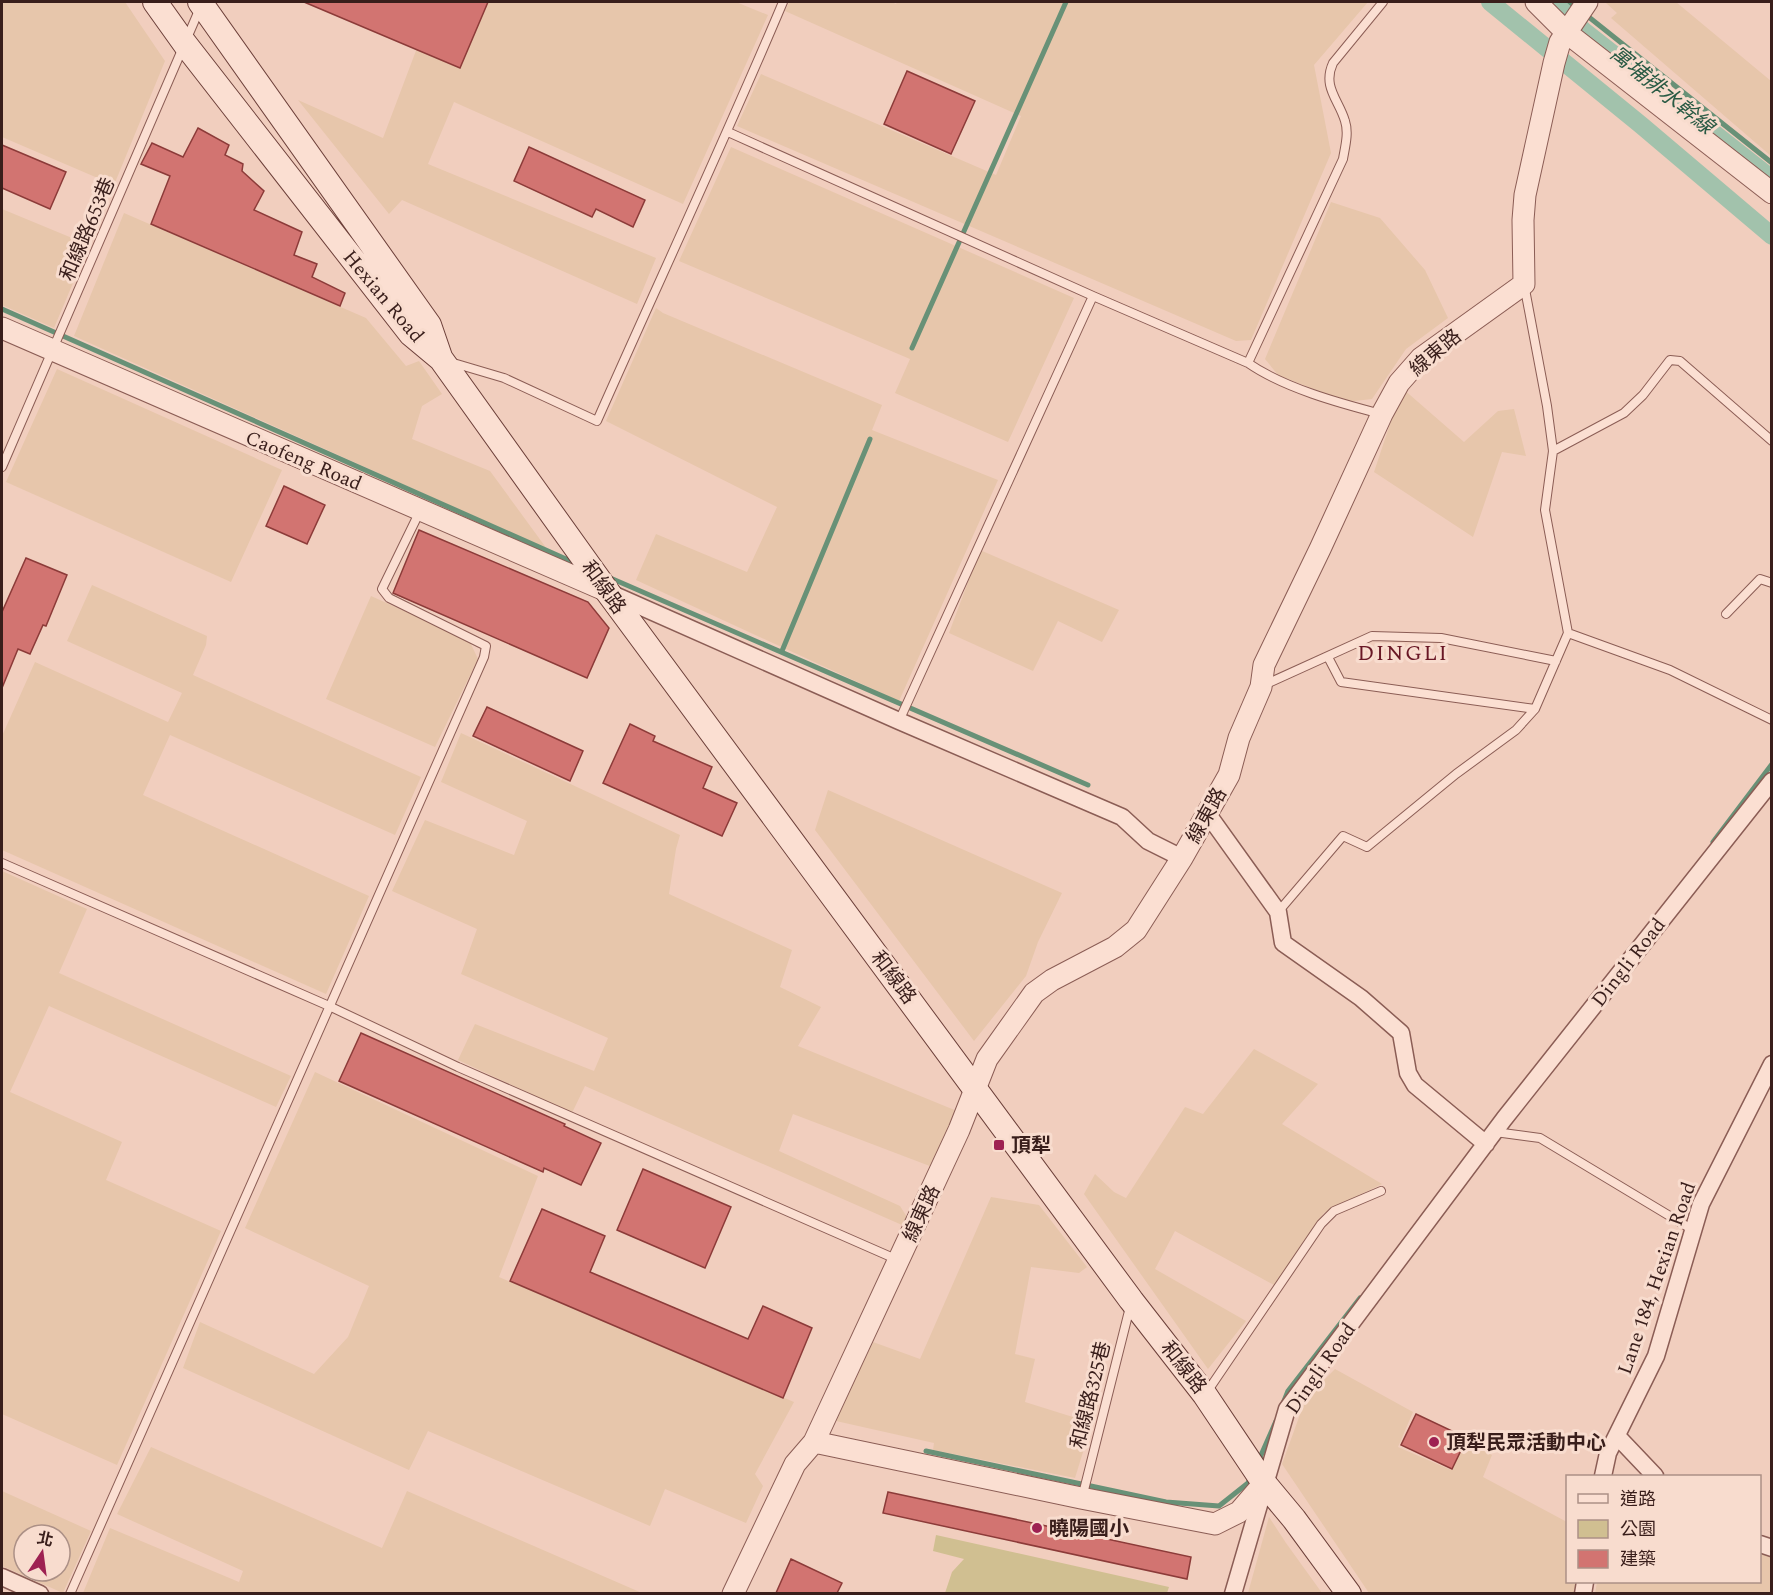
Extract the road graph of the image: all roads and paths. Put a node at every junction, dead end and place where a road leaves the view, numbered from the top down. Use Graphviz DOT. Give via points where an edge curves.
graph roads {
  1 [pos="154,2"];
  2 [pos="201,2"];
  3 [pos="783,2"];
  4 [pos="1383,2"];
  5 [pos="1536,2"];
  6 [pos="1576,19"];
  7 [pos="185,44"];
  8 [pos="728,132"];
  9 [pos="1772,193"];
  10 [pos="1524,284"];
  11 [pos="1093,296"];
  12 [pos="2,328"];
  13 [pos="53,352"];
  14 [pos="441,359"];
  15 [pos="1248,363"];
  16 [pos="1382,414"];
  17 [pos="1772,441"];
  18 [pos="1553,451"];
  19 [pos="2,467"];
  20 [pos="420,510"];
  21 [pos="1772,583"];
  22 [pos="607,591"];
  23 [pos="1726,614"];
  24 [pos="1568,633"];
  25 [pos="1328,657"];
  26 [pos="1556,661"];
  27 [pos="1261,687"];
  28 [pos="1535,709"];
  29 [pos="1772,720"];
  30 [pos="899,722"];
  31 [pos="1772,780"];
  32 [pos="1207,813"];
  33 [pos="1182,858"];
  34 [pos="2,863"];
  35 [pos="1278,912"];
  36 [pos="329,1006"];
  37 [pos="1772,1064"];
  38 [pos="975,1087"];
  39 [pos="1490,1138"];
  40 [pos="1381,1191"];
  41 [pos="1693,1230"];
  42 [pos="899,1261"];
  43 [pos="1131,1300"];
  44 [pos="1205,1395"];
  45 [pos="1617,1436"];
  46 [pos="813,1442"];
  47 [pos="1603,1475"];
  48 [pos="1654,1475"];
  49 [pos="1264,1483"];
  50 [pos="1081,1498"];
  51 [pos="2,1577"];
  52 [pos="40,1593"];
  53 [pos="70,1593"];
  54 [pos="733,1593"];
  55 [pos="1233,1593"];
  56 [pos="1349,1593"];
  1 -- 7 [label="main road, Hexian Road"];
  2 -- 7 [label="lane, 和線路653巷"];
  2 -- 14 [label="main road, Hexian Road" via="429,325"];
  3 -- 8 [label="lane"];
  4 -- 15 [label="lane" via="1328,73 1345,121 1343,159"];
  5 -- 6 [label="street"];
  6 -- 9 [label="street"];
  6 -- 10 [label="street" via="1554,63 1525,195"];
  7 -- 13 [label="lane, 和線路653巷"];
  7 -- 14 [label="main road, Hexian Road" via="411,334"];
  8 -- 11 [label="lane"];
  8 -- 14 [label="lane" via="597,420 504,378"];
  10 -- 16 [label="street, 線東路" via="1421,358 1399,383"];
  10 -- 18 [label="lane"];
  11 -- 15 [label="lane"];
  11 -- 30 [label="lane"];
  12 -- 13 [label="street, Caofeng Road"];
  13 -- 19 [label="lane, 和線路653巷"];
  13 -- 20 [label="street, Caofeng Road"];
  14 -- 22 [label="main road, 和線路"];
  15 -- 16 [label="lane" via="1264,374 1338,403"];
  16 -- 27 [label="street, 線東路" via="1264,664"];
  17 -- 18 [label="lane" via="1680,361 1670,360 1624,413"];
  18 -- 24 [label="lane" via="1545,510"];
  20 -- 22 [label="street, Caofeng Road"];
  20 -- 36 [label="lane" via="382,589 389,598 486,646 484,657"];
  21 -- 23 [label="lane" via="1760,579"];
  22 -- 30 [label="street"];
  22 -- 38 [label="main road, 和線路"];
  24 -- 26 [label="lane"];
  24 -- 29 [label="lane" via="1670,670"];
  25 -- 26 [label="lane" via="1372,636 1441,638"];
  25 -- 27 [label="lane"];
  25 -- 28 [label="lane" via="1341,682"];
  26 -- 28 [label="lane"];
  27 -- 32 [label="street, 線東路" via="1228,775"];
  28 -- 35 [label="lane" via="1516,730 1367,847 1343,836"];
  30 -- 33 [label="street" via="1122,817 1148,841"];
  31 -- 39 [label="street, Dingli Road"];
  32 -- 33 [label="street, 線東路"];
  32 -- 35 [label="street"];
  33 -- 38 [label="street, 線東路" via="1136,930 1115,947 1034,993 987,1059"];
  34 -- 36 [label="lane"];
  35 -- 39 [label="street" via="1283,943 1361,998 1401,1033 1414,1085"];
  36 -- 42 [label="lane" via="458,1067"];
  36 -- 53 [label="lane"];
  37 -- 41 [label="street, Lane 184, Hexian Road" via="1701,1204"];
  38 -- 42 [label="street, 線東路"];
  38 -- 43 [label="main road, 和線路"];
  39 -- 41 [label="lane" via="1540,1138"];
  39 -- 49 [label="street, Dingli Road" via="1287,1409"];
  40 -- 44 [label="lane" via="1334,1211 1321,1224"];
  41 -- 45 [label="street, Lane 184, Hexian Road" via="1656,1356"];
  42 -- 46 [label="street, 線東路"];
  43 -- 44 [label="main road, 和線路"];
  43 -- 50 [label="lane, 和線路325巷"];
  44 -- 49 [label="main road, 和線路"];
  45 -- 47 [label="street, Lane 184, Hexian Road"];
  45 -- 48 [label="street"];
  46 -- 50 [label="street, Dingli Road"];
  46 -- 54 [label="street, 線東路" via="795,1464"];
  49 -- 50 [label="street, Dingli Road" via="1239,1512 1215,1524"];
  49 -- 55 [label="street"];
  49 -- 56 [label="main road, 和線路"];
  51 -- 52 [label="street"];
}
